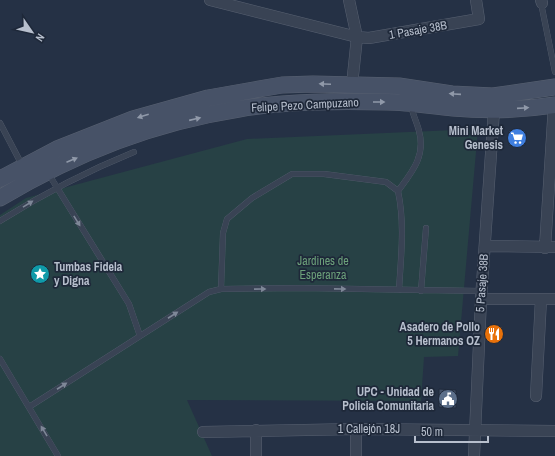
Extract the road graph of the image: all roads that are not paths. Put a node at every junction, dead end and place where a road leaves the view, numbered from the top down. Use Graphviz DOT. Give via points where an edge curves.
graph roads {
  1 [pos="210,0"];
  2 [pos="349,0"];
  3 [pos="476,0"];
  4 [pos="542,4"];
  5 [pos="357,37"];
  6 [pos="555,72"];
  7 [pos="352,85"];
  8 [pos="555,87"];
  9 [pos="410,103"];
  10 [pos="554,105"];
  11 [pos="494,110"];
  12 [pos="0,123"];
  13 [pos="134,152"];
  14 [pos="43,164"];
  15 [pos="27,173"];
  16 [pos="0,179"];
  17 [pos="57,188"];
  18 [pos="398,191"];
  19 [pos="0,198"];
  20 [pos="0,222"];
  21 [pos="426,228"];
  22 [pos="485,246"];
  23 [pos="550,248"];
  24 [pos="220,289"];
  25 [pos="399,290"];
  26 [pos="421,291"];
  27 [pos="481,295"];
  28 [pos="541,299"];
  29 [pos="555,299"];
  30 [pos="140,336"];
  31 [pos="0,359"];
  32 [pos="536,396"];
  33 [pos="29,407"];
  34 [pos="356,429"];
  35 [pos="256,430"];
  36 [pos="474,431"];
  37 [pos="555,431"];
  38 [pos="203,432"];
  39 [pos="58,456"];
  40 [pos="256,456"];
  41 [pos="356,456"];
  42 [pos="474,456"];
  1 -- 5 [label="street, 1 Pasaje 38B"];
  2 -- 5 [label="street"];
  3 -- 5 [label="street, 1 Pasaje 38B" via="479,19 369,38"];
  4 -- 6 [label="lane"];
  5 -- 7 [label="street"];
  8 -- 7 [label="main road, Felipe Pezo Campuzano, one-way" via="494,96 452,94 399,86"];
  7 -- 14 [label="main road, Felipe Pezo Campuzano, one-way" via="282,85 208,98 133,119 90,135"];
  9 -- 11 [label="main road, Felipe Pezo Campuzano"];
  14 -- 9 [label="main road, Felipe Pezo Campuzano, one-way" via="163,126 238,109 279,104 335,102"];
  9 -- 18 [label="lane" via="422,146 420,158"];
  11 -- 10 [label="main road, Felipe Pezo Campuzano, one-way"];
  10 -- 23 [label="street"];
  11 -- 22 [label="street, 5 Pasaje 38B"];
  12 -- 15 [label="lane"];
  13 -- 17 [label="lane" via="97,167"];
  14 -- 15 [label="main road, Felipe Pezo Campuzano"];
  14 -- 17 [label="lane"];
  15 -- 16 [label="main road, Felipe Pezo Campuzano"];
  15 -- 19 [label="main road, Felipe Pezo Campuzano"];
  20 -- 17 [label="lane, one-way"];
  17 -- 30 [label="lane, one-way" via="129,304"];
  18 -- 24 [label="lane" via="386,182 324,174 292,174 252,198 227,219 223,233"];
  18 -- 25 [label="lane" via="402,211 402,266"];
  21 -- 26 [label="lane"];
  22 -- 23 [label="street"];
  22 -- 27 [label="street, 5 Pasaje 38B"];
  24 -- 25 [label="lane, one-way"];
  30 -- 24 [label="lane, one-way" via="209,292"];
  25 -- 26 [label="lane"];
  26 -- 27 [label="lane"];
  27 -- 28 [label="street"];
  27 -- 36 [label="street, 5 Pasaje 38B"];
  28 -- 29 [label="street"];
  28 -- 32 [label="street"];
  33 -- 30 [label="lane, one-way"];
  31 -- 33 [label="lane"];
  39 -- 33 [label="lane, one-way"];
  34 -- 35 [label="street, 1 Callejón 18J"];
  34 -- 36 [label="street, 1 Callejón 18J"];
  34 -- 41 [label="street"];
  35 -- 38 [label="street, 1 Callejón 18J"];
  35 -- 40 [label="street"];
  36 -- 37 [label="street, 1 Callejón 18J"];
  36 -- 42 [label="street, 5 Pasaje 38B"];
}
